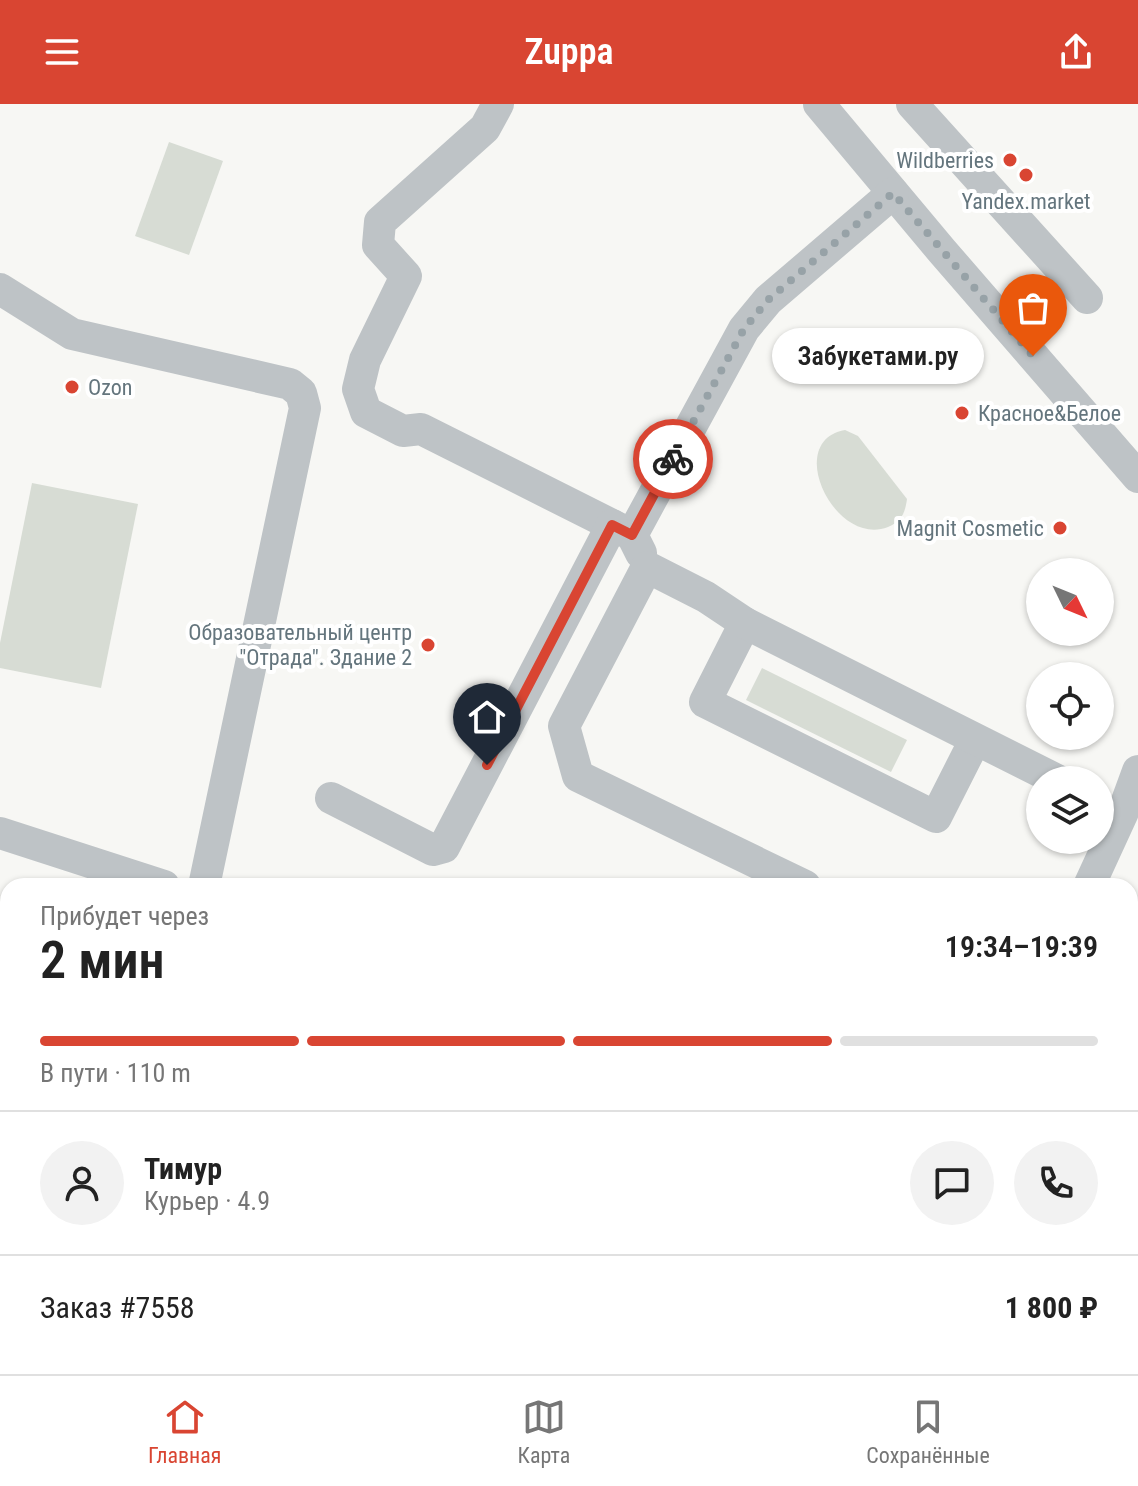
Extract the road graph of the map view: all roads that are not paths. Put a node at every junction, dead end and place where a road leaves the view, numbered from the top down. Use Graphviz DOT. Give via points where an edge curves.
graph roads {
  1 [pos="498,104"];
  2 [pos="819,104"];
  3 [pos="912,104"];
  4 [pos="893,193"];
  5 [pos="0,289"];
  6 [pos="1087,298"];
  7 [pos="1138,477"];
  8 [pos="622,530"];
  9 [pos="647,567"];
  10 [pos="745,623"];
  11 [pos="975,740"];
  12 [pos="1028,766"];
  13 [pos="1138,771"];
  14 [pos="331,798"];
  15 [pos="1120,811"];
  16 [pos="0,833"];
  17 [pos="139,878"];
  18 [pos="206,878"];
  19 [pos="788,878"];
  20 [pos="1092,878"];
  1 -- 8 [label="street" via="485,128 380,222 378,245 406,276 365,360 358,389 366,412 403,431 421,429"];
  2 -- 4 [label="street"];
  3 -- 6 [label="street"];
  4 -- 7 [label="street"];
  4 -- 8 [label="street" via="768,300 744,329"];
  5 -- 18 [label="street" via="72,334 290,384 301,393 305,408"];
  8 -- 9 [label="street"];
  8 -- 14 [label="street" via="444,847 433,850"];
  9 -- 10 [label="street"];
  9 -- 19 [label="street" via="564,726 578,776"];
  10 -- 11 [label="street"];
  10 -- 11 [label="street" via="705,702 936,817"];
  11 -- 12 [label="street"];
  13 -- 15 [label="street"];
  15 -- 20 [label="street"];
  16 -- 17 [label="street"];
}
